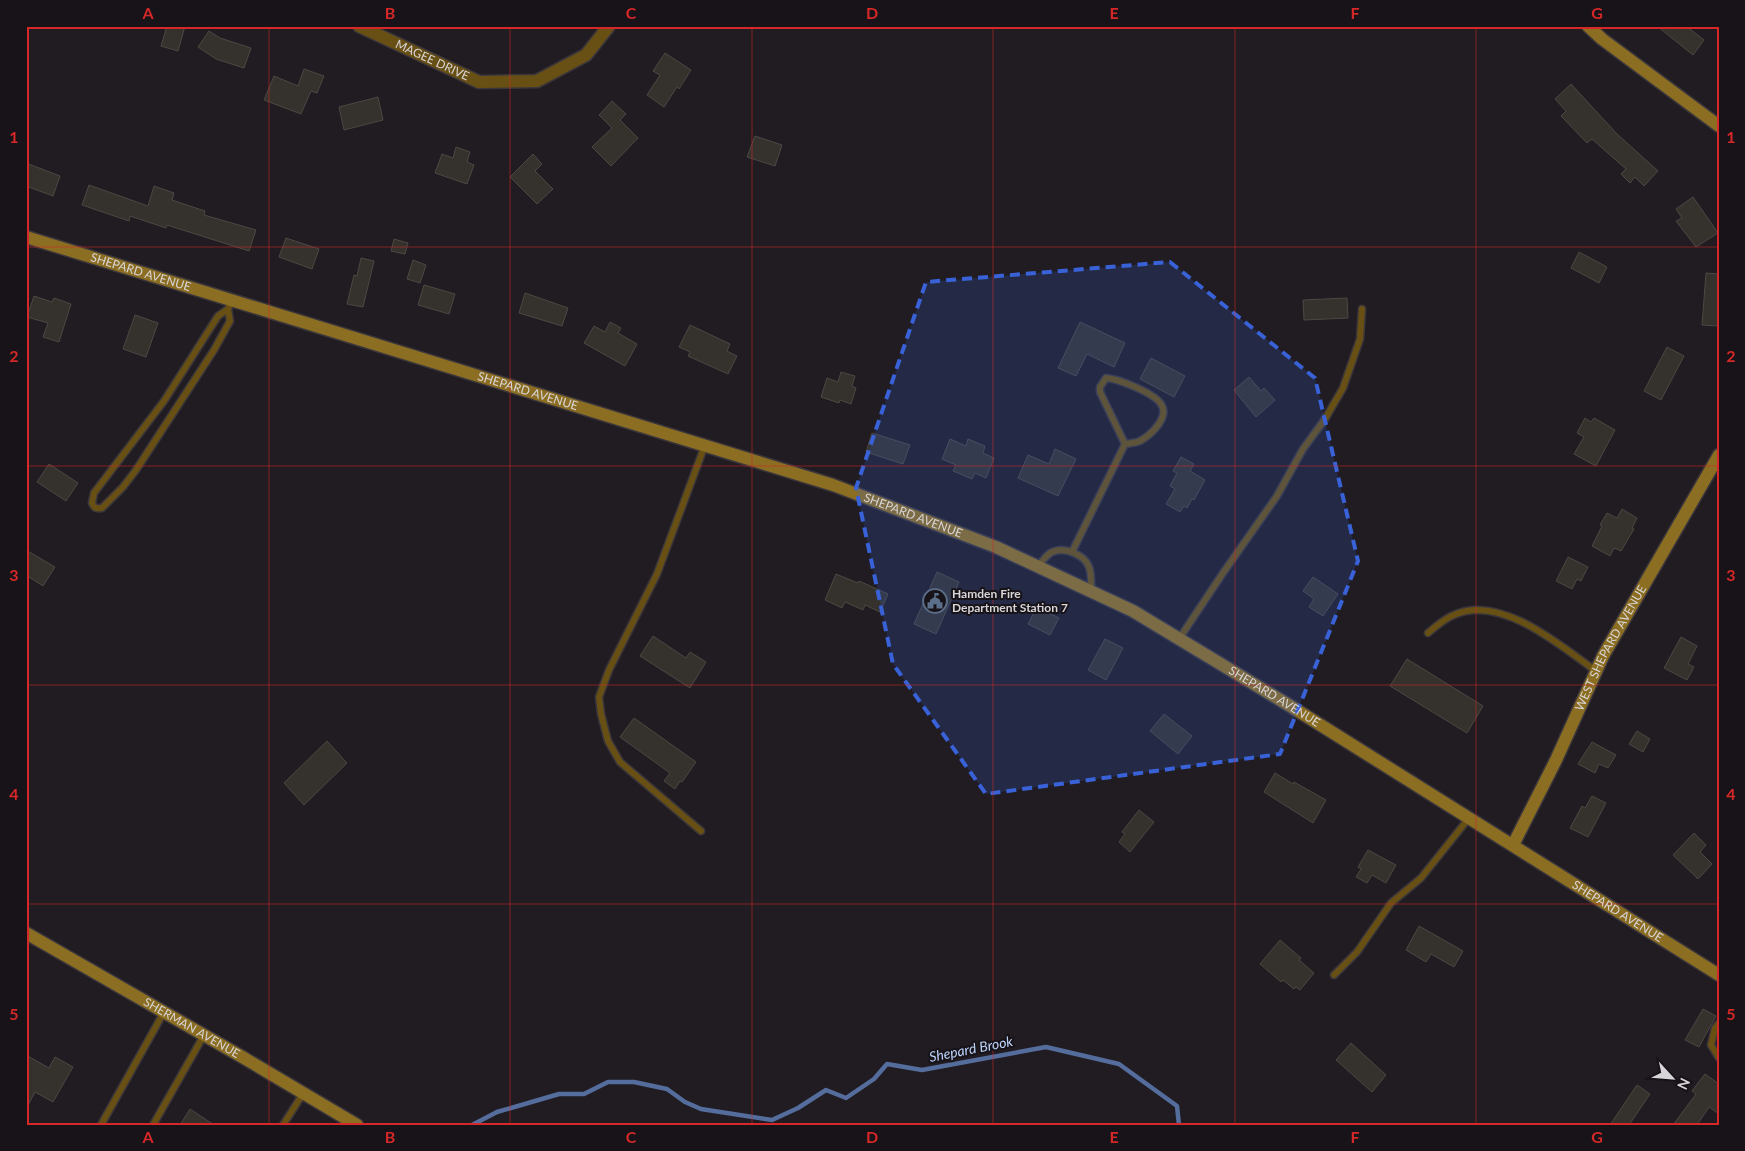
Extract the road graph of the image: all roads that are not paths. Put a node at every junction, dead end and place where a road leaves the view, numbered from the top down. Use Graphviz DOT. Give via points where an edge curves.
graph roads {
  1 [pos="359,26"];
  2 [pos="609,26"];
  3 [pos="1588,26"];
  4 [pos="1719,126"];
  5 [pos="26,237"];
  6 [pos="230,305"];
  7 [pos="1362,308"];
  8 [pos="1125,444"];
  9 [pos="705,445"];
  10 [pos="1719,455"];
  11 [pos="1072,552"];
  12 [pos="1038,567"];
  13 [pos="1091,592"];
  14 [pos="1428,634"];
  15 [pos="1179,639"];
  16 [pos="1596,671"];
  17 [pos="1469,818"];
  18 [pos="701,831"];
  19 [pos="1513,845"];
  20 [pos="26,933"];
  21 [pos="1334,975"];
  22 [pos="1719,975"];
  23 [pos="164,1012"];
  24 [pos="1719,1023"];
  25 [pos="204,1034"];
  26 [pos="1719,1058"];
  27 [pos="304,1092"];
  28 [pos="101,1125"];
  29 [pos="153,1125"];
  30 [pos="283,1125"];
  31 [pos="357,1125"];
  1 -- 2 [label="street, MAGEE DRIVE" via="479,82 536,81 586,55"];
  3 -- 4 [label="main road"];
  5 -- 6 [label="main road, SHEPARD AVENUE"];
  6 -- 6 [label="lane" via="218,316 164,401 94,493 94,507 102,508 136,470 214,350 230,321"];
  6 -- 9 [label="main road, SHEPARD AVENUE"];
  7 -- 15 [label="lane" via="1360,339 1343,388 1277,496"];
  8 -- 8 [label="lane" via="1139,442 1152,433 1162,419 1163,407 1153,396 1106,378 1100,392"];
  8 -- 11 [label="lane"];
  9 -- 12 [label="main road, SHEPARD AVENUE" via="833,484"];
  9 -- 18 [label="lane" via="657,574 599,697 608,741 620,762"];
  10 -- 16 [label="main road, WEST SHEPARD AVENUE"];
  11 -- 12 [label="lane" via="1053,551"];
  11 -- 13 [label="lane" via="1090,568"];
  12 -- 13 [label="main road, SHEPARD AVENUE"];
  13 -- 15 [label="main road, SHEPARD AVENUE"];
  14 -- 16 [label="lane" via="1455,614 1472,609 1497,612 1536,630"];
  15 -- 17 [label="main road, SHEPARD AVENUE"];
  16 -- 19 [label="main road, WEST SHEPARD AVENUE"];
  17 -- 19 [label="main road, SHEPARD AVENUE"];
  17 -- 21 [label="lane" via="1421,878 1392,903 1357,952"];
  19 -- 22 [label="main road, SHEPARD AVENUE"];
  20 -- 23 [label="main road, SHERMAN AVENUE"];
  23 -- 25 [label="main road, SHERMAN AVENUE"];
  23 -- 28 [label="lane"];
  24 -- 26 [label="lane" via="1711,1045"];
  25 -- 27 [label="main road, SHERMAN AVENUE"];
  25 -- 29 [label="lane"];
  27 -- 30 [label="lane"];
  27 -- 31 [label="main road, SHERMAN AVENUE"];
}
